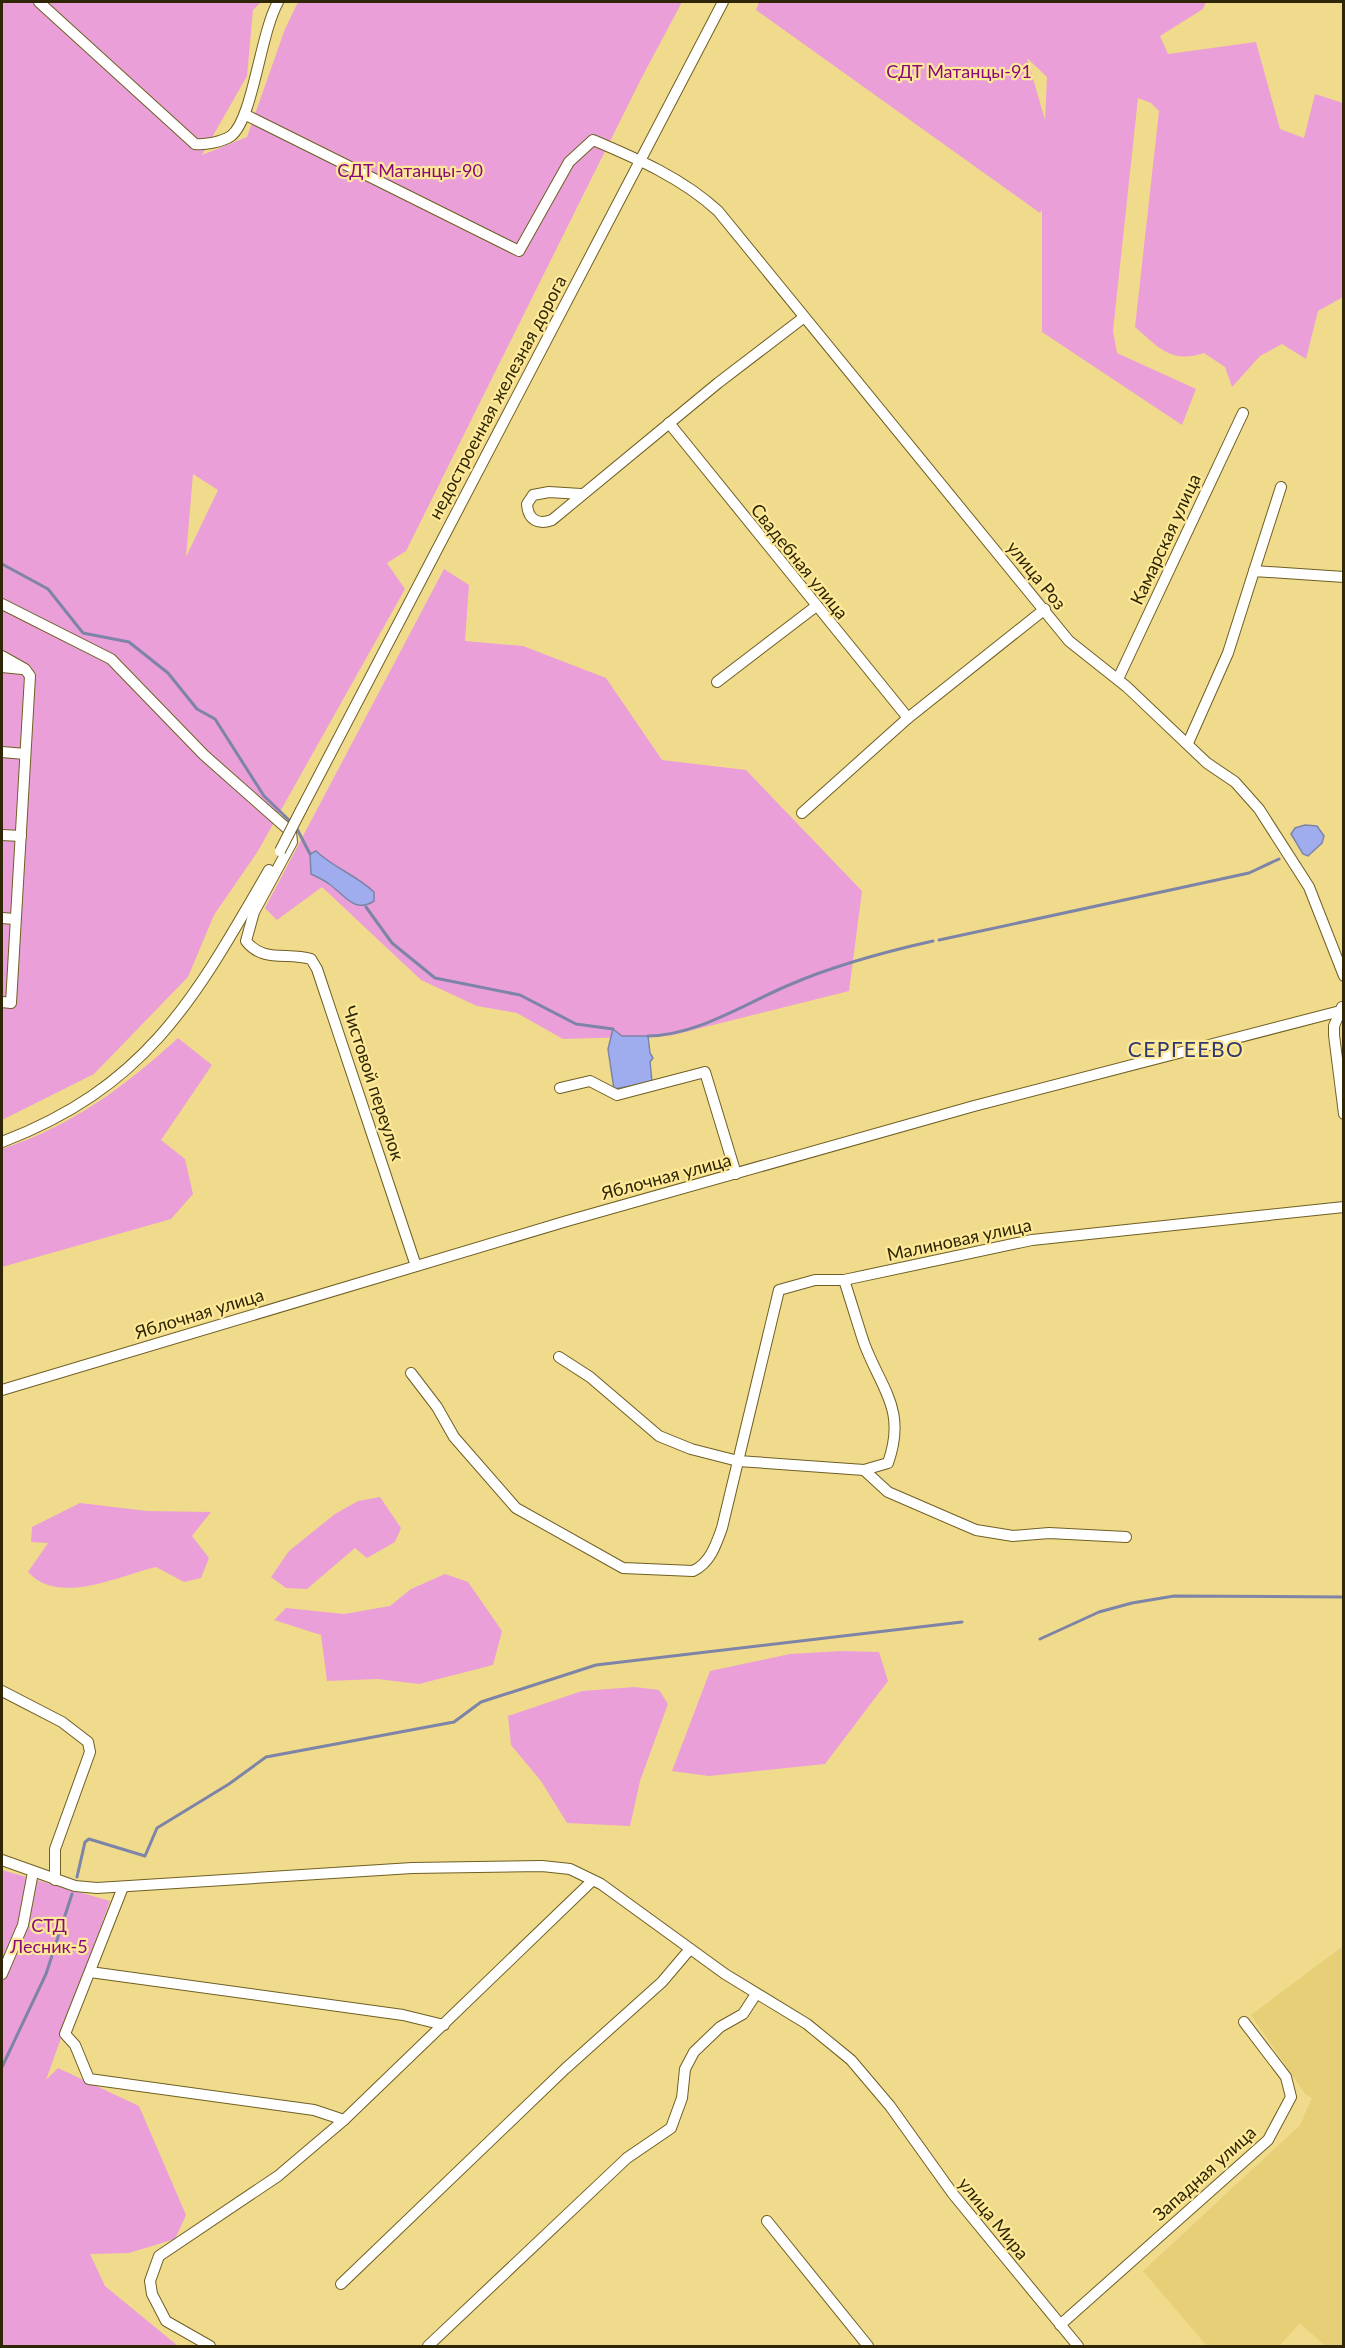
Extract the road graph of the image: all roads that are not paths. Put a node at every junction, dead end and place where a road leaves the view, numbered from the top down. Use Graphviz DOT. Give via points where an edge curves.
graph roads {
  1 [pos="39,2"];
  2 [pos="278,2"];
  3 [pos="723,2"];
  4 [pos="246,115"];
  5 [pos="640,159"];
  6 [pos="803,318"];
  7 [pos="1243,413"];
  8 [pos="669,423"];
  9 [pos="1281,487"];
  10 [pos="581,494"];
  11 [pos="1254,571"];
  12 [pos="1344,577"];
  13 [pos="2,604"];
  14 [pos="815,607"];
  15 [pos="1045,609"];
  16 [pos="2,656"];
  17 [pos="2,668"];
  18 [pos="25,669"];
  19 [pos="1118,679"];
  20 [pos="717,682"];
  21 [pos="908,718"];
  22 [pos="1188,743"];
  23 [pos="2,752"];
  24 [pos="25,754"];
  25 [pos="802,813"];
  26 [pos="2,835"];
  27 [pos="21,836"];
  28 [pos="2,918"];
  29 [pos="15,919"];
  30 [pos="1344,976"];
  31 [pos="2,1002"];
  32 [pos="1342,1008"];
  33 [pos="560,1088"];
  34 [pos="1344,1114"];
  35 [pos="2,1142"];
  36 [pos="736,1174"];
  37 [pos="1344,1207"];
  38 [pos="416,1266"];
  39 [pos="844,1280"];
  40 [pos="559,1357"];
  41 [pos="411,1373"];
  42 [pos="2,1390"];
  43 [pos="738,1461"];
  44 [pos="864,1470"];
  45 [pos="1126,1537"];
  46 [pos="2,1691"];
  47 [pos="2,1860"];
  48 [pos="33,1872"];
  49 [pos="56,1880"];
  50 [pos="592,1881"];
  51 [pos="123,1887"];
  52 [pos="690,1949"];
  53 [pos="90,1972"];
  54 [pos="2,1974"];
  55 [pos="756,1994"];
  56 [pos="1244,2022"];
  57 [pos="444,2025"];
  58 [pos="344,2120"];
  59 [pos="768,2221"];
  60 [pos="342,2284"];
  61 [pos="1060,2325"];
  62 [pos="210,2346"];
  63 [pos="428,2346"];
  64 [pos="868,2346"];
  65 [pos="1078,2346"];
  1 -- 4 [label="street" via="195,144 231,136"];
  2 -- 4 [label="street" via="261,49"];
  3 -- 5 [label="street, недостроенная железная дорога"];
  4 -- 5 [label="street, улица Роз" via="519,251 579,150 593,140"];
  5 -- 6 [label="street, улица Роз" via="695,191 718,211"];
  5 -- 35 [label="street, недостроенная железная дорога, bridge" via="302,810 212,968 150,1048 117,1078 76,1107"];
  6 -- 8 [label="street"];
  6 -- 15 [label="street, улица Роз"];
  7 -- 19 [label="street, Камарская улица"];
  8 -- 10 [label="street"];
  8 -- 14 [label="street, Свадебная улица"];
  9 -- 11 [label="street"];
  10 -- 10 [label="street" via="552,520 539,522 528,513 527,504 533,495"];
  11 -- 12 [label="street"];
  11 -- 22 [label="street" via="1228,653"];
  13 -- 38 [label="street, Чистовой переулок" via="111,659 204,755 291,832 292,842 254,912 246,941 262,954 310,959 317,969"];
  14 -- 20 [label="street"];
  14 -- 21 [label="street, Свадебная улица"];
  15 -- 19 [label="street, улица Роз" via="1069,641"];
  15 -- 21 [label="street"];
  16 -- 18 [label="street"];
  17 -- 18 [label="street"];
  18 -- 24 [label="street" via="30,676"];
  19 -- 22 [label="street, улица Роз"];
  21 -- 25 [label="street"];
  22 -- 30 [label="street, улица Роз" via="1259,809 1309,888"];
  23 -- 24 [label="street"];
  24 -- 27 [label="street"];
  26 -- 27 [label="street"];
  27 -- 29 [label="street"];
  28 -- 29 [label="street"];
  29 -- 31 [label="street" via="10,1003"];
  32 -- 34 [label="street" via="1334,1035"];
  32 -- 36 [label="street, Яблочная улица"];
  33 -- 36 [label="street" via="590,1081 617,1095 705,1072"];
  36 -- 38 [label="street, Яблочная улица"];
  37 -- 39 [label="street, Малиновая улица" via="1032,1240"];
  38 -- 42 [label="street, Яблочная улица"];
  39 -- 43 [label="street, Малиновая улица" via="815,1280 779,1290"];
  39 -- 44 [label="street" via="865,1344 892,1403 895,1444 888,1463"];
  40 -- 43 [label="street" via="590,1377 659,1436"];
  41 -- 43 [label="street" via="454,1437 516,1508 623,1568 693,1571 703,1567 722,1528"];
  43 -- 44 [label="street"];
  44 -- 45 [label="street" via="888,1492 976,1530 1013,1536 1049,1533"];
  46 -- 49 [label="street" via="62,1722 88,1742 90,1752 55,1849"];
  47 -- 48 [label="street, улица Мира"];
  48 -- 49 [label="street, улица Мира"];
  48 -- 54 [label="street" via="23,1925"];
  49 -- 51 [label="street, улица Мира" via="97,1888"];
  50 -- 51 [label="street, улица Мира" via="570,1869 483,1867"];
  50 -- 52 [label="street, улица Мира"];
  50 -- 57 [label="street"];
  51 -- 53 [label="street"];
  52 -- 55 [label="street, улица Мира"];
  52 -- 60 [label="street" via="662,1982 565,2069"];
  53 -- 57 [label="street" via="403,2015"];
  53 -- 58 [label="street" via="64,2034 75,2045 89,2079 314,2110"];
  55 -- 61 [label="street, улица Мира" via="807,2025 851,2060"];
  55 -- 63 [label="street" via="743,2014 720,2027 694,2052 685,2069 682,2098 671,2128 627,2158"];
  56 -- 61 [label="street, Западная улица" via="1286,2077 1290,2097 1268,2140"];
  57 -- 58 [label="street"];
  58 -- 62 [label="street" via="278,2176 159,2256 150,2280 152,2294 166,2321"];
  59 -- 64 [label="street"];
  61 -- 65 [label="street, улица Мира"];
}
